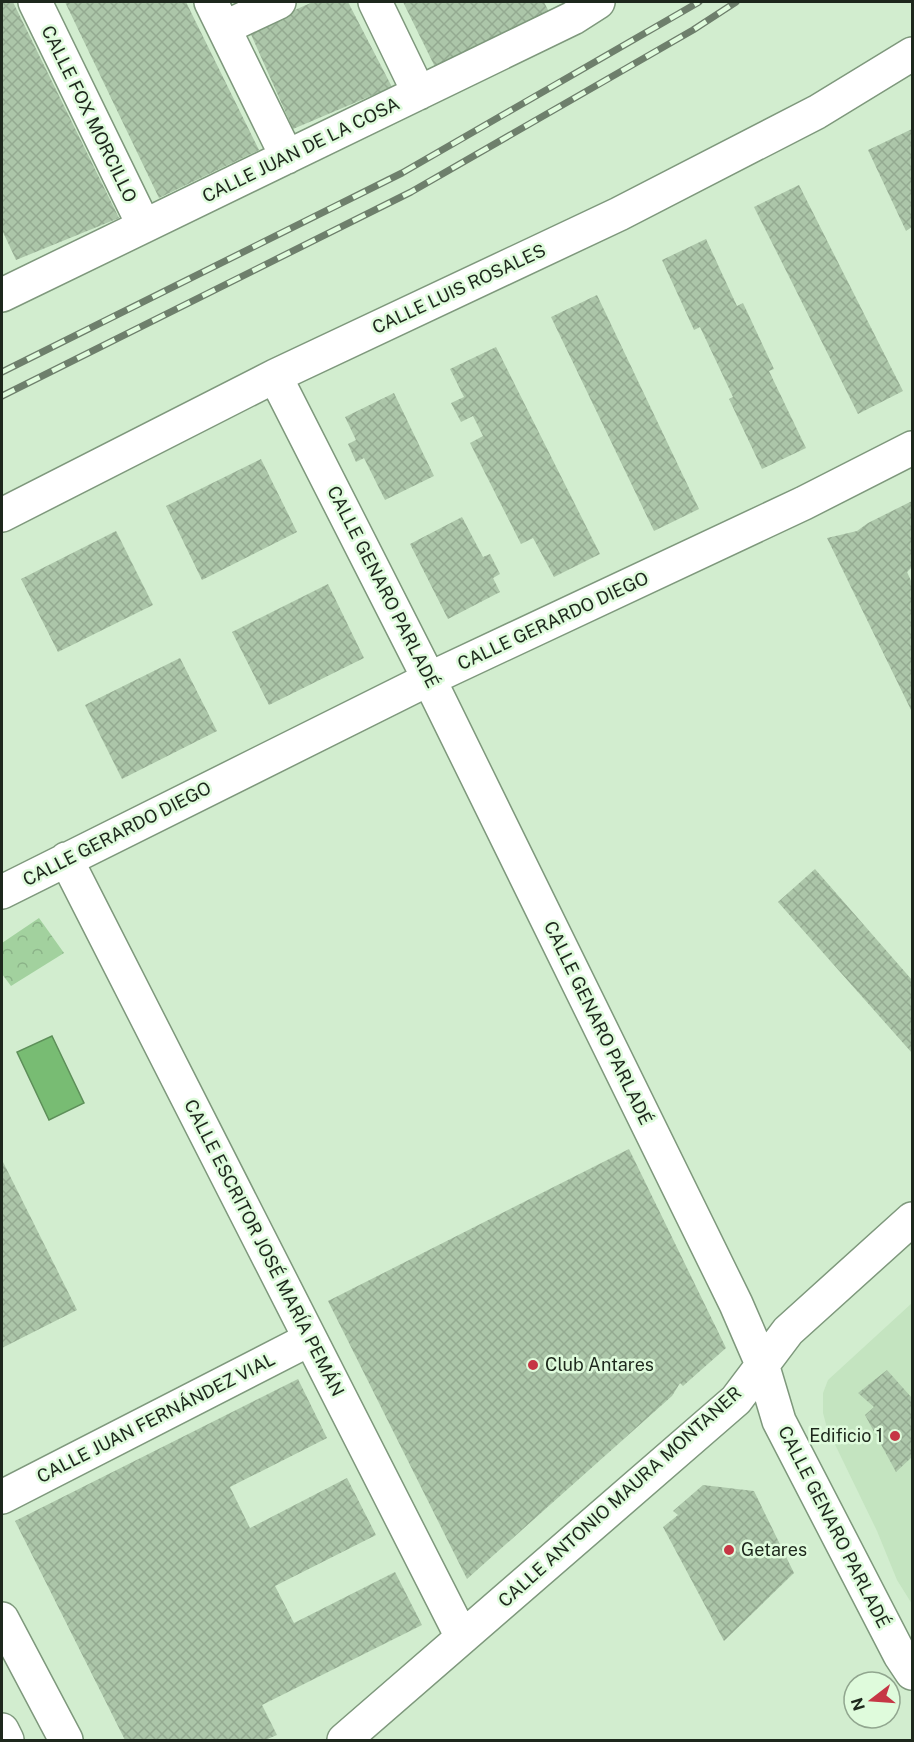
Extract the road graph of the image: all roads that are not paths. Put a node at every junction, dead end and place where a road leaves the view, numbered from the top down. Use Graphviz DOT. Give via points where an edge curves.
graph roads {
  1 [pos="35,2"];
  2 [pos="279,2"];
  3 [pos="375,2"];
  4 [pos="579,7"];
  5 [pos="217,15"];
  6 [pos="912,54"];
  7 [pos="419,93"];
  8 [pos="287,157"];
  9 [pos="144,226"];
  10 [pos="2,292"];
  11 [pos="275,376"];
  12 [pos="912,448"];
  13 [pos="2,514"];
  14 [pos="429,679"];
  15 [pos="66,859"];
  16 [pos="2,892"];
  17 [pos="912,1219"];
  18 [pos="310,1339"];
  19 [pos="762,1364"];
  20 [pos="2,1497"];
  21 [pos="2,1619"];
  22 [pos="462,1637"];
  23 [pos="912,1673"];
  24 [pos="2,1730"];
  25 [pos="7,1740"];
  26 [pos="66,1740"];
  27 [pos="344,1740"];
  1 -- 9 [label="street, CALLE FOX MORCILLO"];
  2 -- 5 [label="street"];
  3 -- 7 [label="street"];
  4 -- 7 [label="street, CALLE JUAN DE LA COSA"];
  5 -- 8 [label="street"];
  6 -- 11 [label="street, CALLE LUIS ROSALES" via="818,112 619,214"];
  7 -- 8 [label="street, CALLE JUAN DE LA COSA"];
  8 -- 9 [label="street, CALLE JUAN DE LA COSA"];
  9 -- 10 [label="street, CALLE JUAN DE LA COSA"];
  11 -- 13 [label="street, CALLE LUIS ROSALES"];
  11 -- 14 [label="street, CALLE GENARO PARLADÉ"];
  12 -- 14 [label="street, CALLE GERARDO DIEGO" via="804,503"];
  14 -- 15 [label="street, CALLE GERARDO DIEGO"];
  14 -- 19 [label="street, CALLE GENARO PARLADÉ"];
  15 -- 16 [label="street, CALLE GERARDO DIEGO"];
  15 -- 18 [label="street, CALLE ESCRITOR JOSÉ MARÍA PEMÁN"];
  17 -- 19 [label="street, CALLE ANTONIO MAURA MONTANER" via="788,1331"];
  18 -- 20 [label="street, CALLE JUAN FERNÁNDEZ VIAL"];
  18 -- 22 [label="street, CALLE ESCRITOR JOSÉ MARÍA PEMÁN"];
  19 -- 22 [label="street, CALLE ANTONIO MAURA MONTANER" via="736,1400"];
  19 -- 23 [label="street, CALLE GENARO PARLADÉ" via="779,1420"];
  21 -- 26 [label="street"];
  22 -- 27 [label="street, CALLE ANTONIO MAURA MONTANER"];
  24 -- 25 [label="street"];
}
